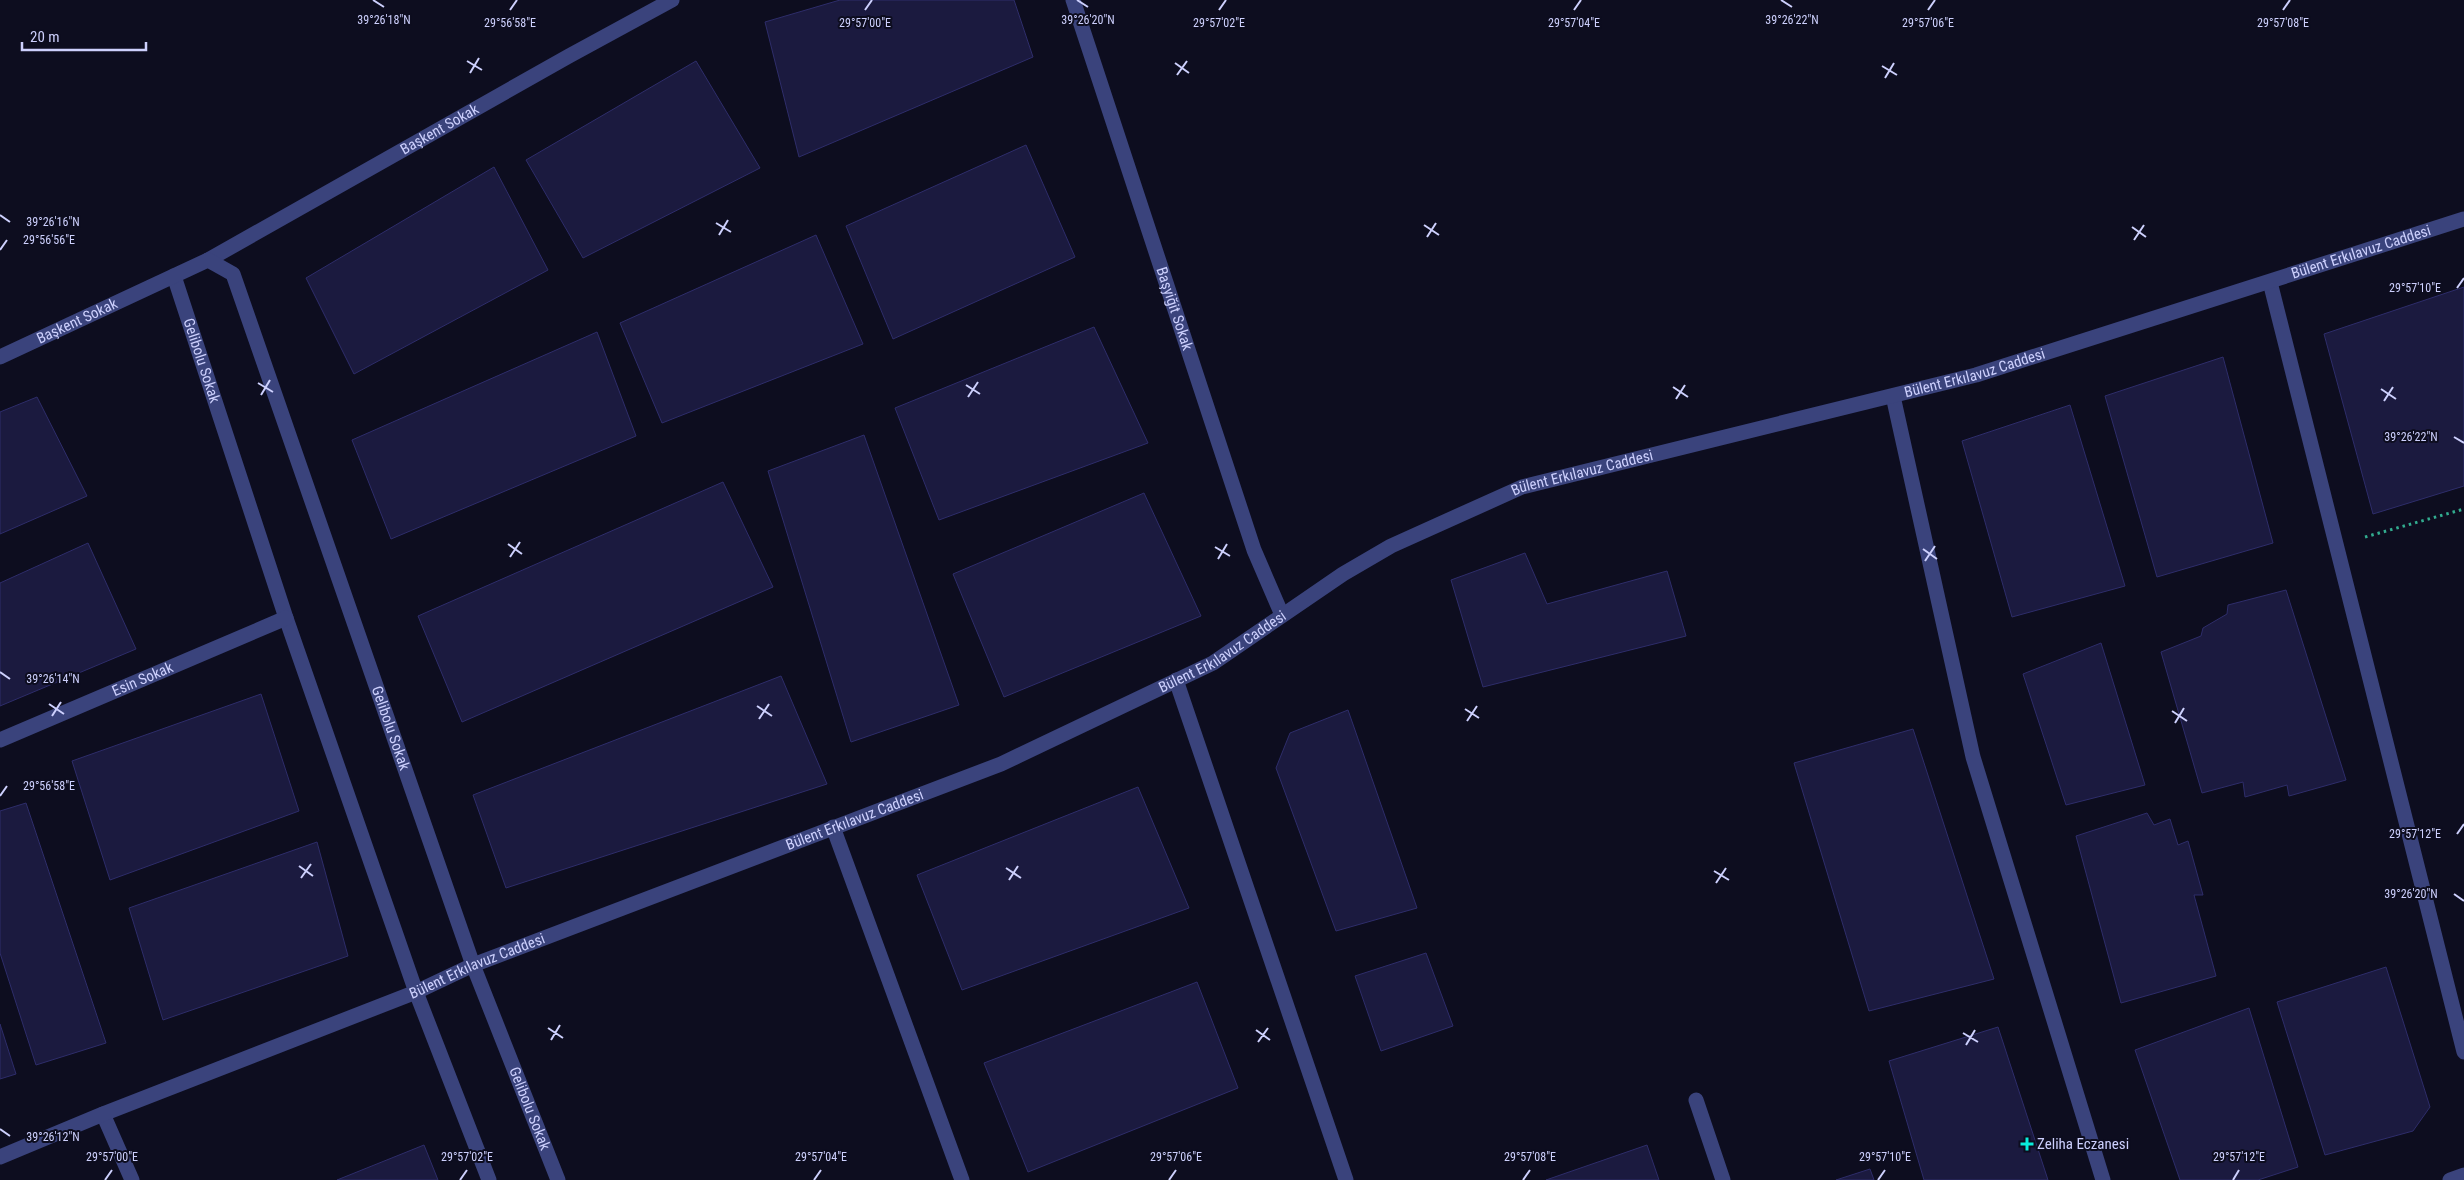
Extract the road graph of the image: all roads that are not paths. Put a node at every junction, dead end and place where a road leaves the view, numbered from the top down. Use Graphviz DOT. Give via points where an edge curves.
graph roads {
  1 [pos="672,0"];
  2 [pos="1073,0"];
  3 [pos="2464,220"];
  4 [pos="208,260"];
  5 [pos="174,276"];
  6 [pos="2270,282"];
  7 [pos="0,357"];
  8 [pos="1894,396"];
  9 [pos="1282,615"];
  10 [pos="286,618"];
  11 [pos="1176,680"];
  12 [pos="0,740"];
  13 [pos="833,828"];
  14 [pos="473,965"];
  15 [pos="416,992"];
  16 [pos="2464,1052"];
  17 [pos="1696,1100"];
  18 [pos="103,1114"];
  19 [pos="0,1157"];
  20 [pos="2464,1175"];
  21 [pos="132,1180"];
  22 [pos="489,1180"];
  23 [pos="558,1180"];
  24 [pos="962,1180"];
  25 [pos="1346,1180"];
  26 [pos="1723,1180"];
  27 [pos="2103,1180"];
  28 [pos="2450,1180"];
  1 -- 4 [label="street, Başkent Sokak"];
  2 -- 9 [label="street, Başyiğit Sokak" via="1254,550"];
  3 -- 6 [label="street, Bülent Erkılavuz Caddesi"];
  4 -- 5 [label="street, Başkent Sokak"];
  4 -- 14 [label="street, Gelibolu Sokak" via="233,274"];
  5 -- 7 [label="street, Başkent Sokak"];
  5 -- 10 [label="street, Gelibolu Sokak"];
  6 -- 8 [label="street, Bülent Erkılavuz Caddesi" via="1976,376"];
  6 -- 16 [label="street"];
  8 -- 9 [label="street, Bülent Erkılavuz Caddesi" via="1522,487 1391,546"];
  8 -- 27 [label="street" via="1973,757"];
  9 -- 11 [label="street, Bülent Erkılavuz Caddesi" via="1213,663"];
  10 -- 12 [label="street, Esin Sokak"];
  10 -- 15 [label="street, Gelibolu Sokak"];
  11 -- 13 [label="street, Bülent Erkılavuz Caddesi" via="1001,764"];
  11 -- 25 [label="street"];
  13 -- 14 [label="street, Bülent Erkılavuz Caddesi"];
  13 -- 24 [label="street"];
  14 -- 15 [label="street, Bülent Erkılavuz Caddesi"];
  14 -- 23 [label="street, Gelibolu Sokak"];
  15 -- 18 [label="street, Bülent Erkılavuz Caddesi"];
  15 -- 22 [label="street, Gelibolu Sokak"];
  17 -- 26 [label="street"];
  18 -- 19 [label="street, Bülent Erkılavuz Caddesi"];
  18 -- 21 [label="street"];
  20 -- 28 [label="street"];
}
